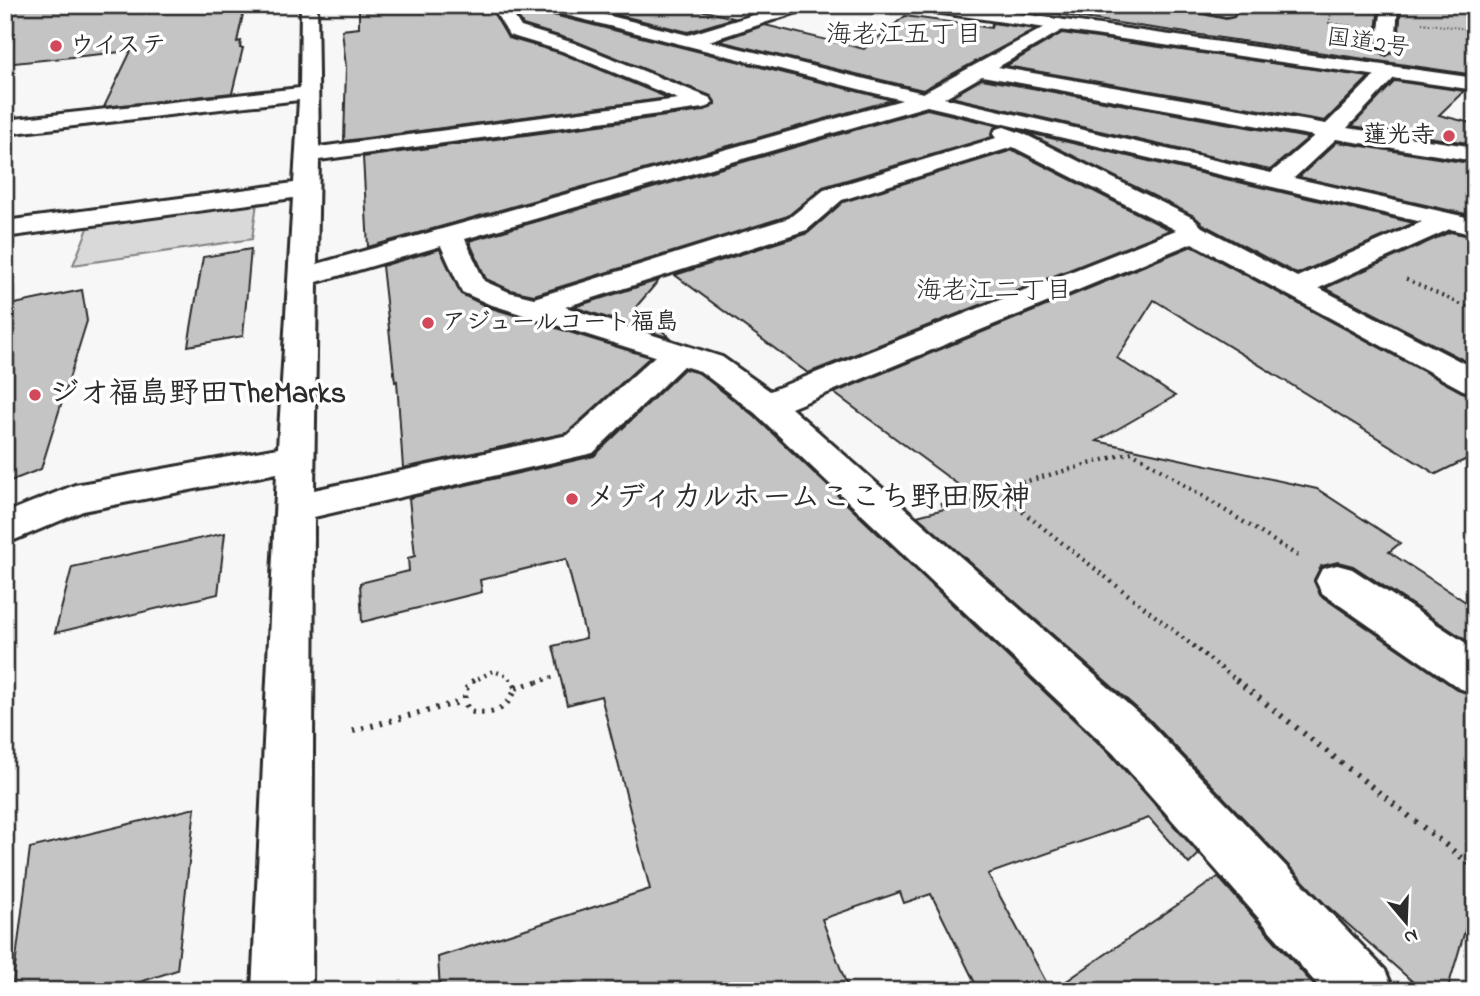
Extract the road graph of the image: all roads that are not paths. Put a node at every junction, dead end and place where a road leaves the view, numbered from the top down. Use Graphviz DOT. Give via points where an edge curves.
graph roads {
  1 [pos="309,5"];
  2 [pos="499,5"];
  3 [pos="544,5"];
  4 [pos="804,5"];
  5 [pos="921,5"];
  6 [pos="990,5"];
  7 [pos="1195,5"];
  8 [pos="1233,5"];
  9 [pos="1390,12"];
  10 [pos="1059,16"];
  11 [pos="689,41"];
  12 [pos="1386,48"];
  13 [pos="980,70"];
  14 [pos="1475,71"];
  15 [pos="1389,72"];
  16 [pos="1475,84"];
  17 [pos="310,93"];
  18 [pos="926,100"];
  19 [pos="976,111"];
  20 [pos="5,127"];
  21 [pos="1331,132"];
  22 [pos="1016,139"];
  23 [pos="1475,154"];
  24 [pos="307,172"];
  25 [pos="1276,181"];
  26 [pos="1447,221"];
  27 [pos="1475,227"];
  28 [pos="5,229"];
  29 [pos="1193,233"];
  30 [pos="450,235"];
  31 [pos="302,277"];
  32 [pos="1295,288"];
  33 [pos="535,307"];
  34 [pos="678,353"];
  35 [pos="1475,383"];
  36 [pos="767,405"];
  37 [pos="296,457"];
  38 [pos="294,508"];
  39 [pos="5,529"];
  40 [pos="1337,581"];
  41 [pos="1475,674"];
  42 [pos="282,991"];
  43 [pos="1364,991"];
  1 -- 17 [label="main road"];
  2 -- 24 [label="main road" via="515,31 568,47 703,102"];
  3 -- 11 [label="main road"];
  4 -- 11 [label="main road"];
  5 -- 10 [label="main road, 国道2号"];
  6 -- 10 [label="main road, 国道2号"];
  7 -- 8 [label="main road" via="1226,11"];
  9 -- 12 [label="main road"];
  10 -- 13 [label="main road"];
  10 -- 14 [label="main road, 国道2号"];
  10 -- 15 [label="main road, 国道2号"];
  11 -- 18 [label="main road"];
  13 -- 18 [label="main road"];
  13 -- 21 [label="main road"];
  15 -- 16 [label="main road, 国道2号"];
  15 -- 21 [label="main road"];
  17 -- 20 [label="main road"];
  17 -- 24 [label="main road"];
  18 -- 19 [label="main road"];
  18 -- 30 [label="main road"];
  19 -- 22 [label="main road" via="982,124"];
  19 -- 25 [label="main road"];
  21 -- 23 [label="main road"];
  21 -- 25 [label="main road"];
  22 -- 29 [label="main road" via="1184,224"];
  22 -- 33 [label="main road" via="833,195 798,224"];
  24 -- 28 [label="main road"];
  24 -- 31 [label="main road"];
  25 -- 26 [label="main road"];
  26 -- 27 [label="main road"];
  26 -- 32 [label="main road"];
  29 -- 32 [label="main road"];
  29 -- 36 [label="main road"];
  30 -- 31 [label="main road"];
  30 -- 33 [label="main road" via="472,286"];
  31 -- 37 [label="main road"];
  32 -- 35 [label="main road"];
  33 -- 34 [label="main road"];
  34 -- 36 [label="main road" via="711,363"];
  34 -- 38 [label="main road" via="580,445"];
  36 -- 43 [label="main road" via="1130,737"];
  37 -- 38 [label="main road"];
  37 -- 39 [label="main road" via="75,499"];
  38 -- 42 [label="main road"];
  40 -- 41 [label="main road"];
}
